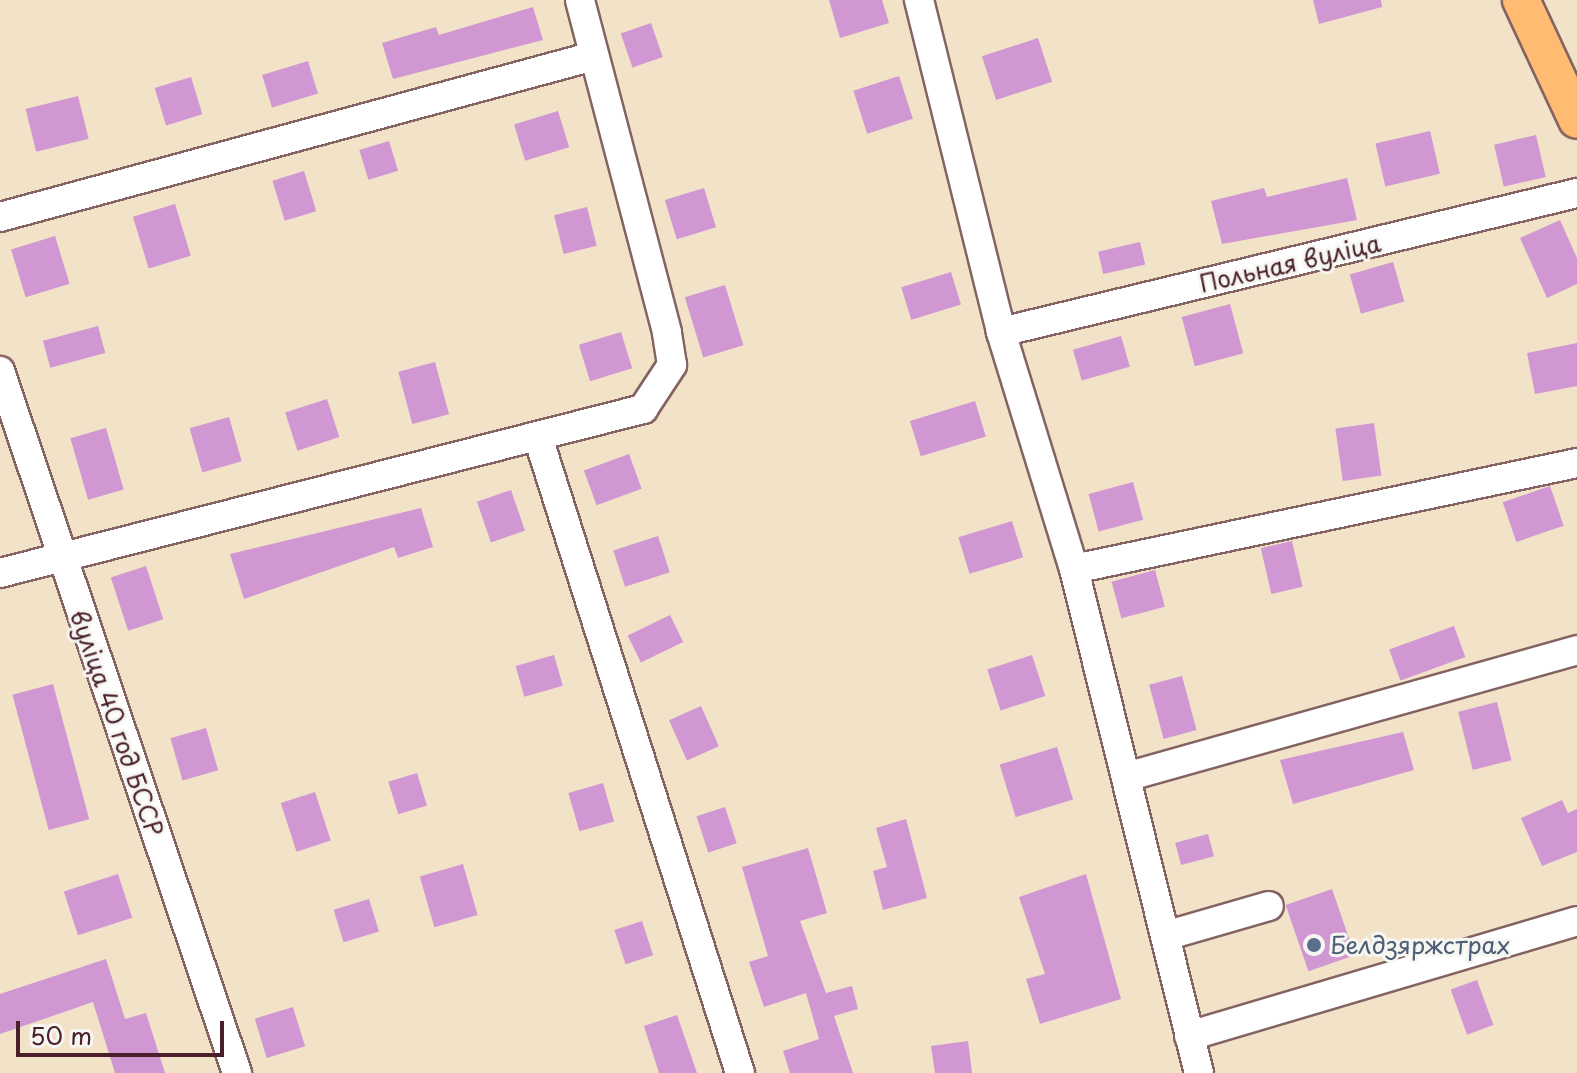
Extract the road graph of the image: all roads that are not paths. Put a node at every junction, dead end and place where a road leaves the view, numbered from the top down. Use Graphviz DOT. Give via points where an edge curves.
graph roads {
  1 [pos="580,0"];
  2 [pos="919,0"];
  3 [pos="1521,0"];
  4 [pos="594,56"];
  5 [pos="1577,120"];
  6 [pos="1577,193"];
  7 [pos="0,217"];
  8 [pos="1001,332"];
  9 [pos="0,371"];
  10 [pos="538,437"];
  11 [pos="1577,463"];
  12 [pos="60,557"];
  13 [pos="1074,569"];
  14 [pos="0,573"];
  15 [pos="1577,650"];
  16 [pos="1126,777"];
  17 [pos="1269,906"];
  18 [pos="1577,921"];
  19 [pos="1165,936"];
  20 [pos="1189,1036"];
  21 [pos="237,1073"];
  22 [pos="740,1073"];
  23 [pos="1199,1073"];
  1 -- 4 [label="street"];
  2 -- 8 [label="street"];
  3 -- 5 [label="main road"];
  4 -- 7 [label="street"];
  4 -- 10 [label="street" via="672,365 643,409"];
  6 -- 8 [label="street, Польная вуліца"];
  8 -- 13 [label="street"];
  9 -- 12 [label="street, вуліца 40 год БССР"];
  10 -- 12 [label="street"];
  10 -- 22 [label="street"];
  11 -- 13 [label="street"];
  12 -- 14 [label="street"];
  12 -- 21 [label="street, вуліца 40 год БССР"];
  13 -- 16 [label="street"];
  15 -- 16 [label="street"];
  16 -- 19 [label="street"];
  17 -- 19 [label="street"];
  18 -- 20 [label="street"];
  19 -- 20 [label="street"];
  20 -- 23 [label="street"];
}
